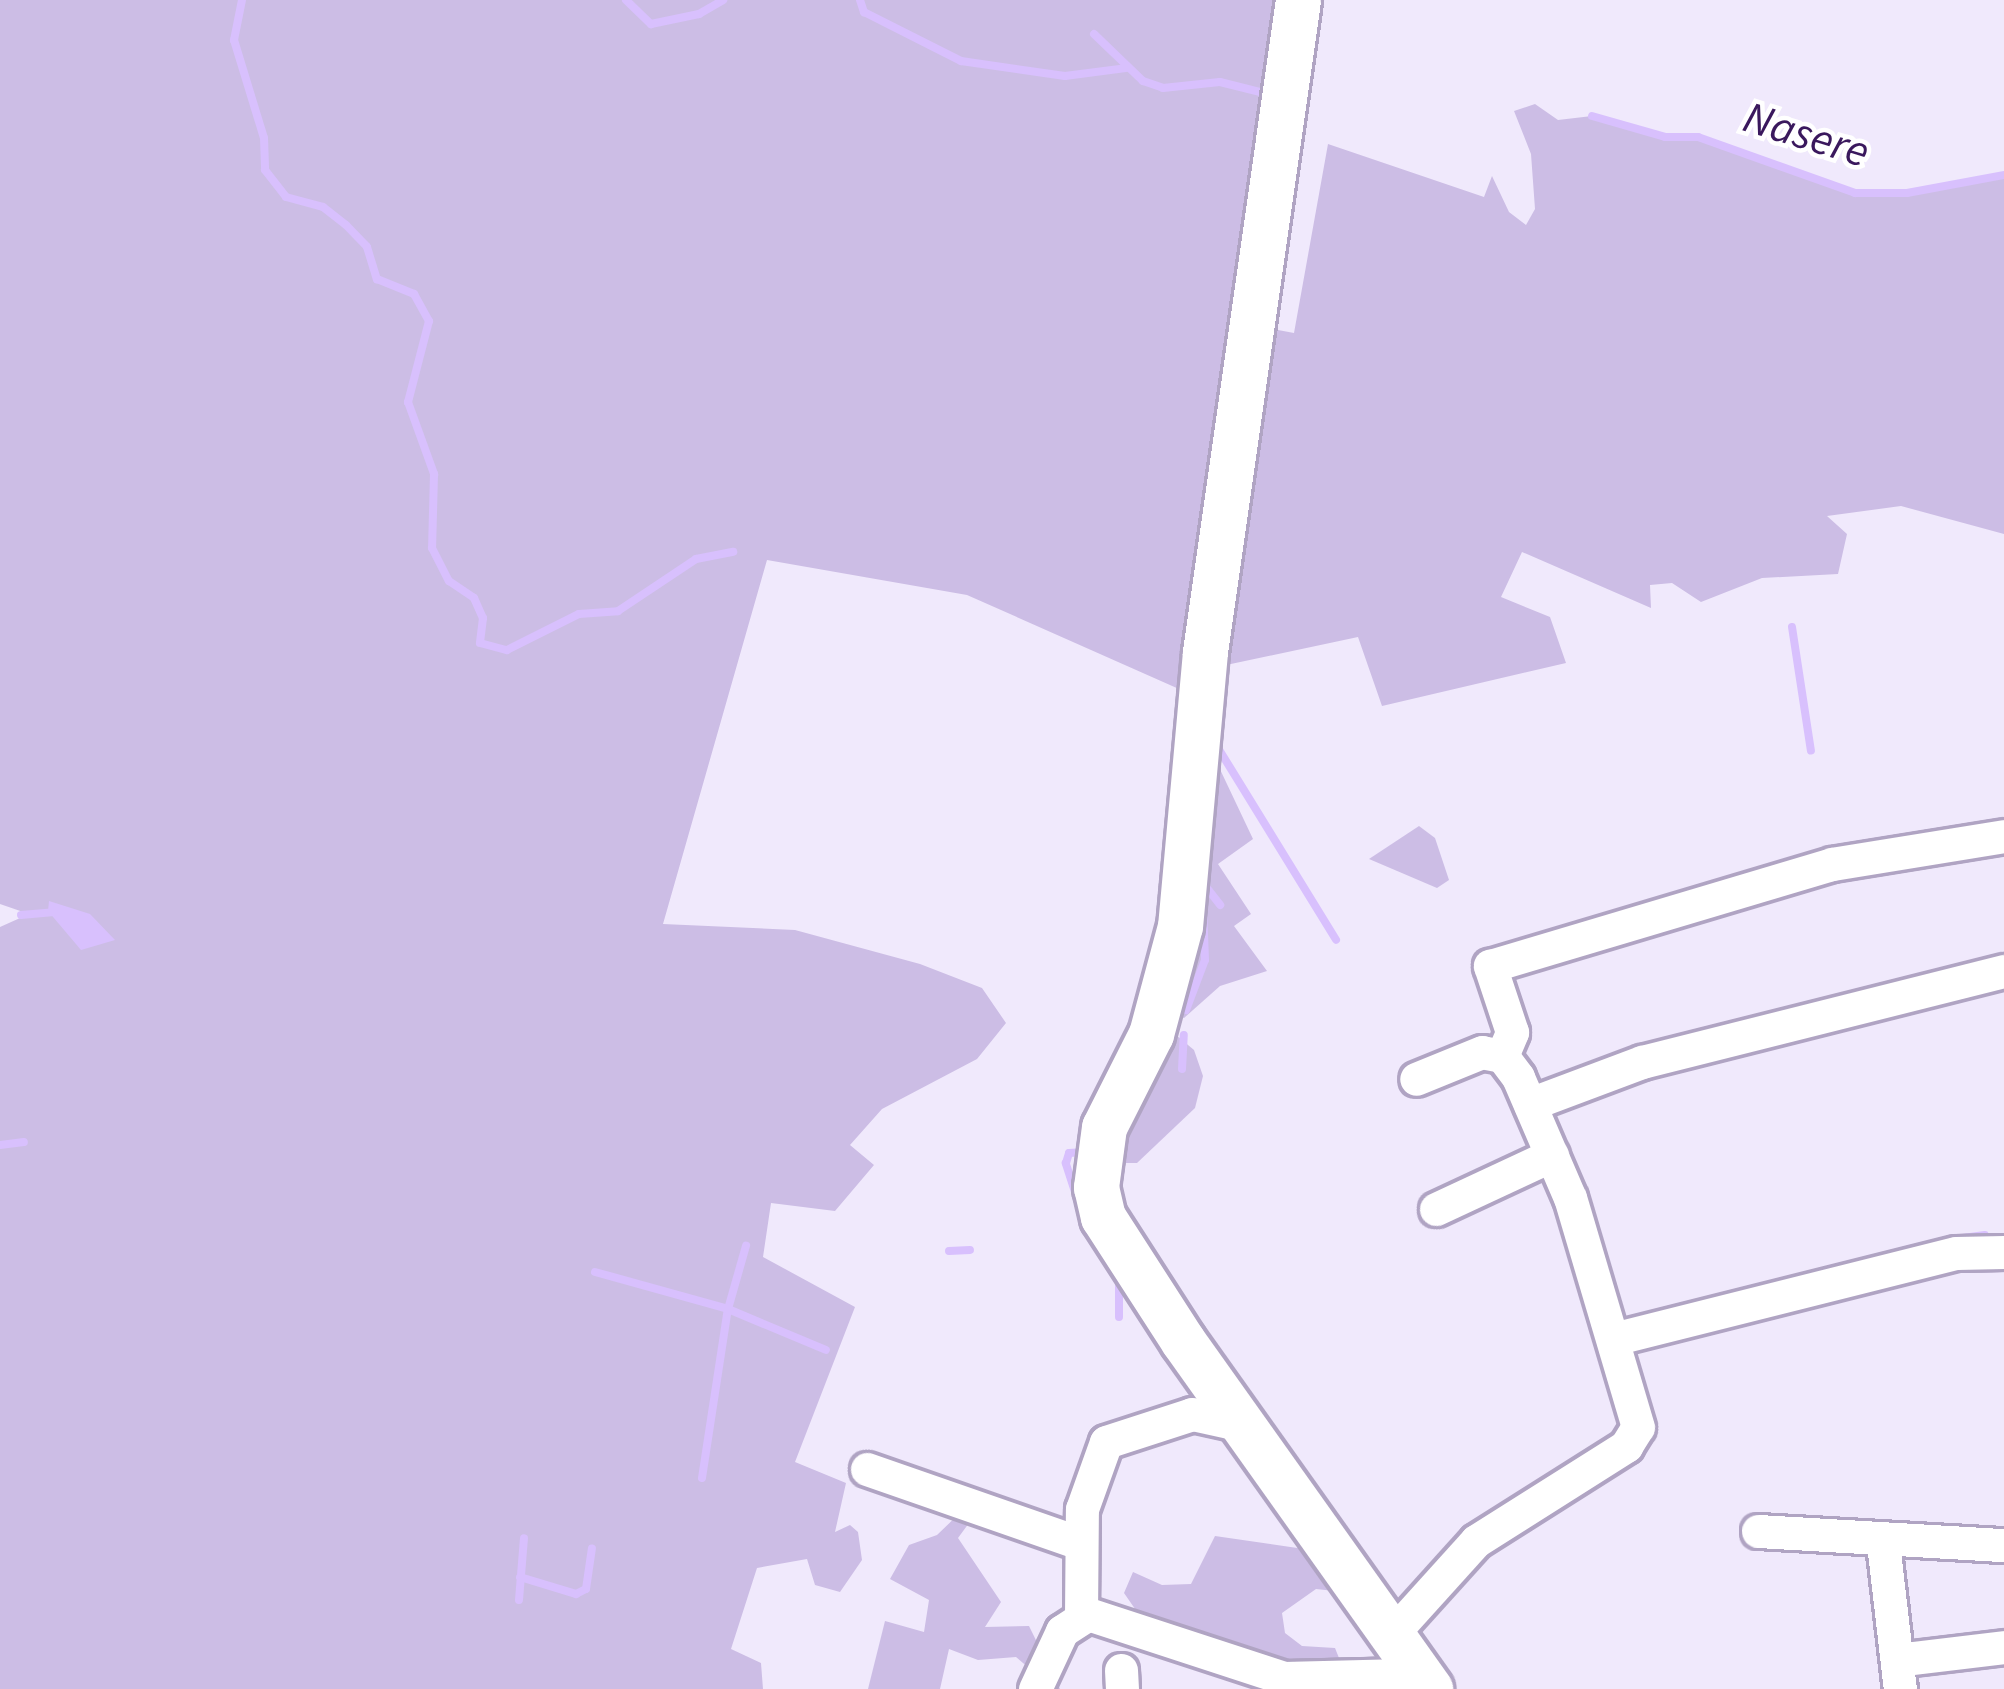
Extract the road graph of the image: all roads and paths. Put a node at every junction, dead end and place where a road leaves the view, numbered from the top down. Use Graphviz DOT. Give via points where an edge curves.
graph roads {
  1 [pos="1298,0"];
  2 [pos="2004,836"];
  3 [pos="2004,971"];
  4 [pos="1502,1056"];
  5 [pos="1416,1079"];
  6 [pos="1530,1104"];
  7 [pos="1552,1155"];
  8 [pos="1436,1209"];
  9 [pos="2004,1252"];
  10 [pos="1616,1338"];
  11 [pos="1242,1425"];
  12 [pos="867,1468"];
  13 [pos="1758,1532"];
  14 [pos="1080,1543"];
  15 [pos="1883,1543"];
  16 [pos="2004,1545"];
  17 [pos="1081,1615"];
  18 [pos="2004,1647"];
  19 [pos="1408,1671"];
  20 [pos="1898,1675"];
  21 [pos="1035,1689"];
  1 -- 11 [label="street" via="1204,652 1180,926 1164,998 1096,1162 1103,1217"];
  2 -- 4 [label="street" via="1832,864 1490,966 1512,1032"];
  3 -- 6 [label="street" via="1642,1062"];
  4 -- 5 [label="street" via="1483,1052"];
  4 -- 6 [label="street"];
  6 -- 7 [label="street"];
  7 -- 8 [label="street"];
  7 -- 10 [label="street"];
  9 -- 10 [label="street" via="1956,1253"];
  10 -- 19 [label="street" via="1637,1418 1633,1441 1476,1541"];
  11 -- 14 [label="street" via="1192,1414 1114,1435 1099,1450"];
  11 -- 19 [label="street"];
  12 -- 14 [label="street"];
  13 -- 15 [label="street"];
  14 -- 17 [label="street"];
  15 -- 16 [label="street"];
  15 -- 20 [label="street"];
  17 -- 19 [label="street" via="1284,1678"];
  17 -- 21 [label="street" via="1062,1631"];
  18 -- 20 [label="street"];
}
